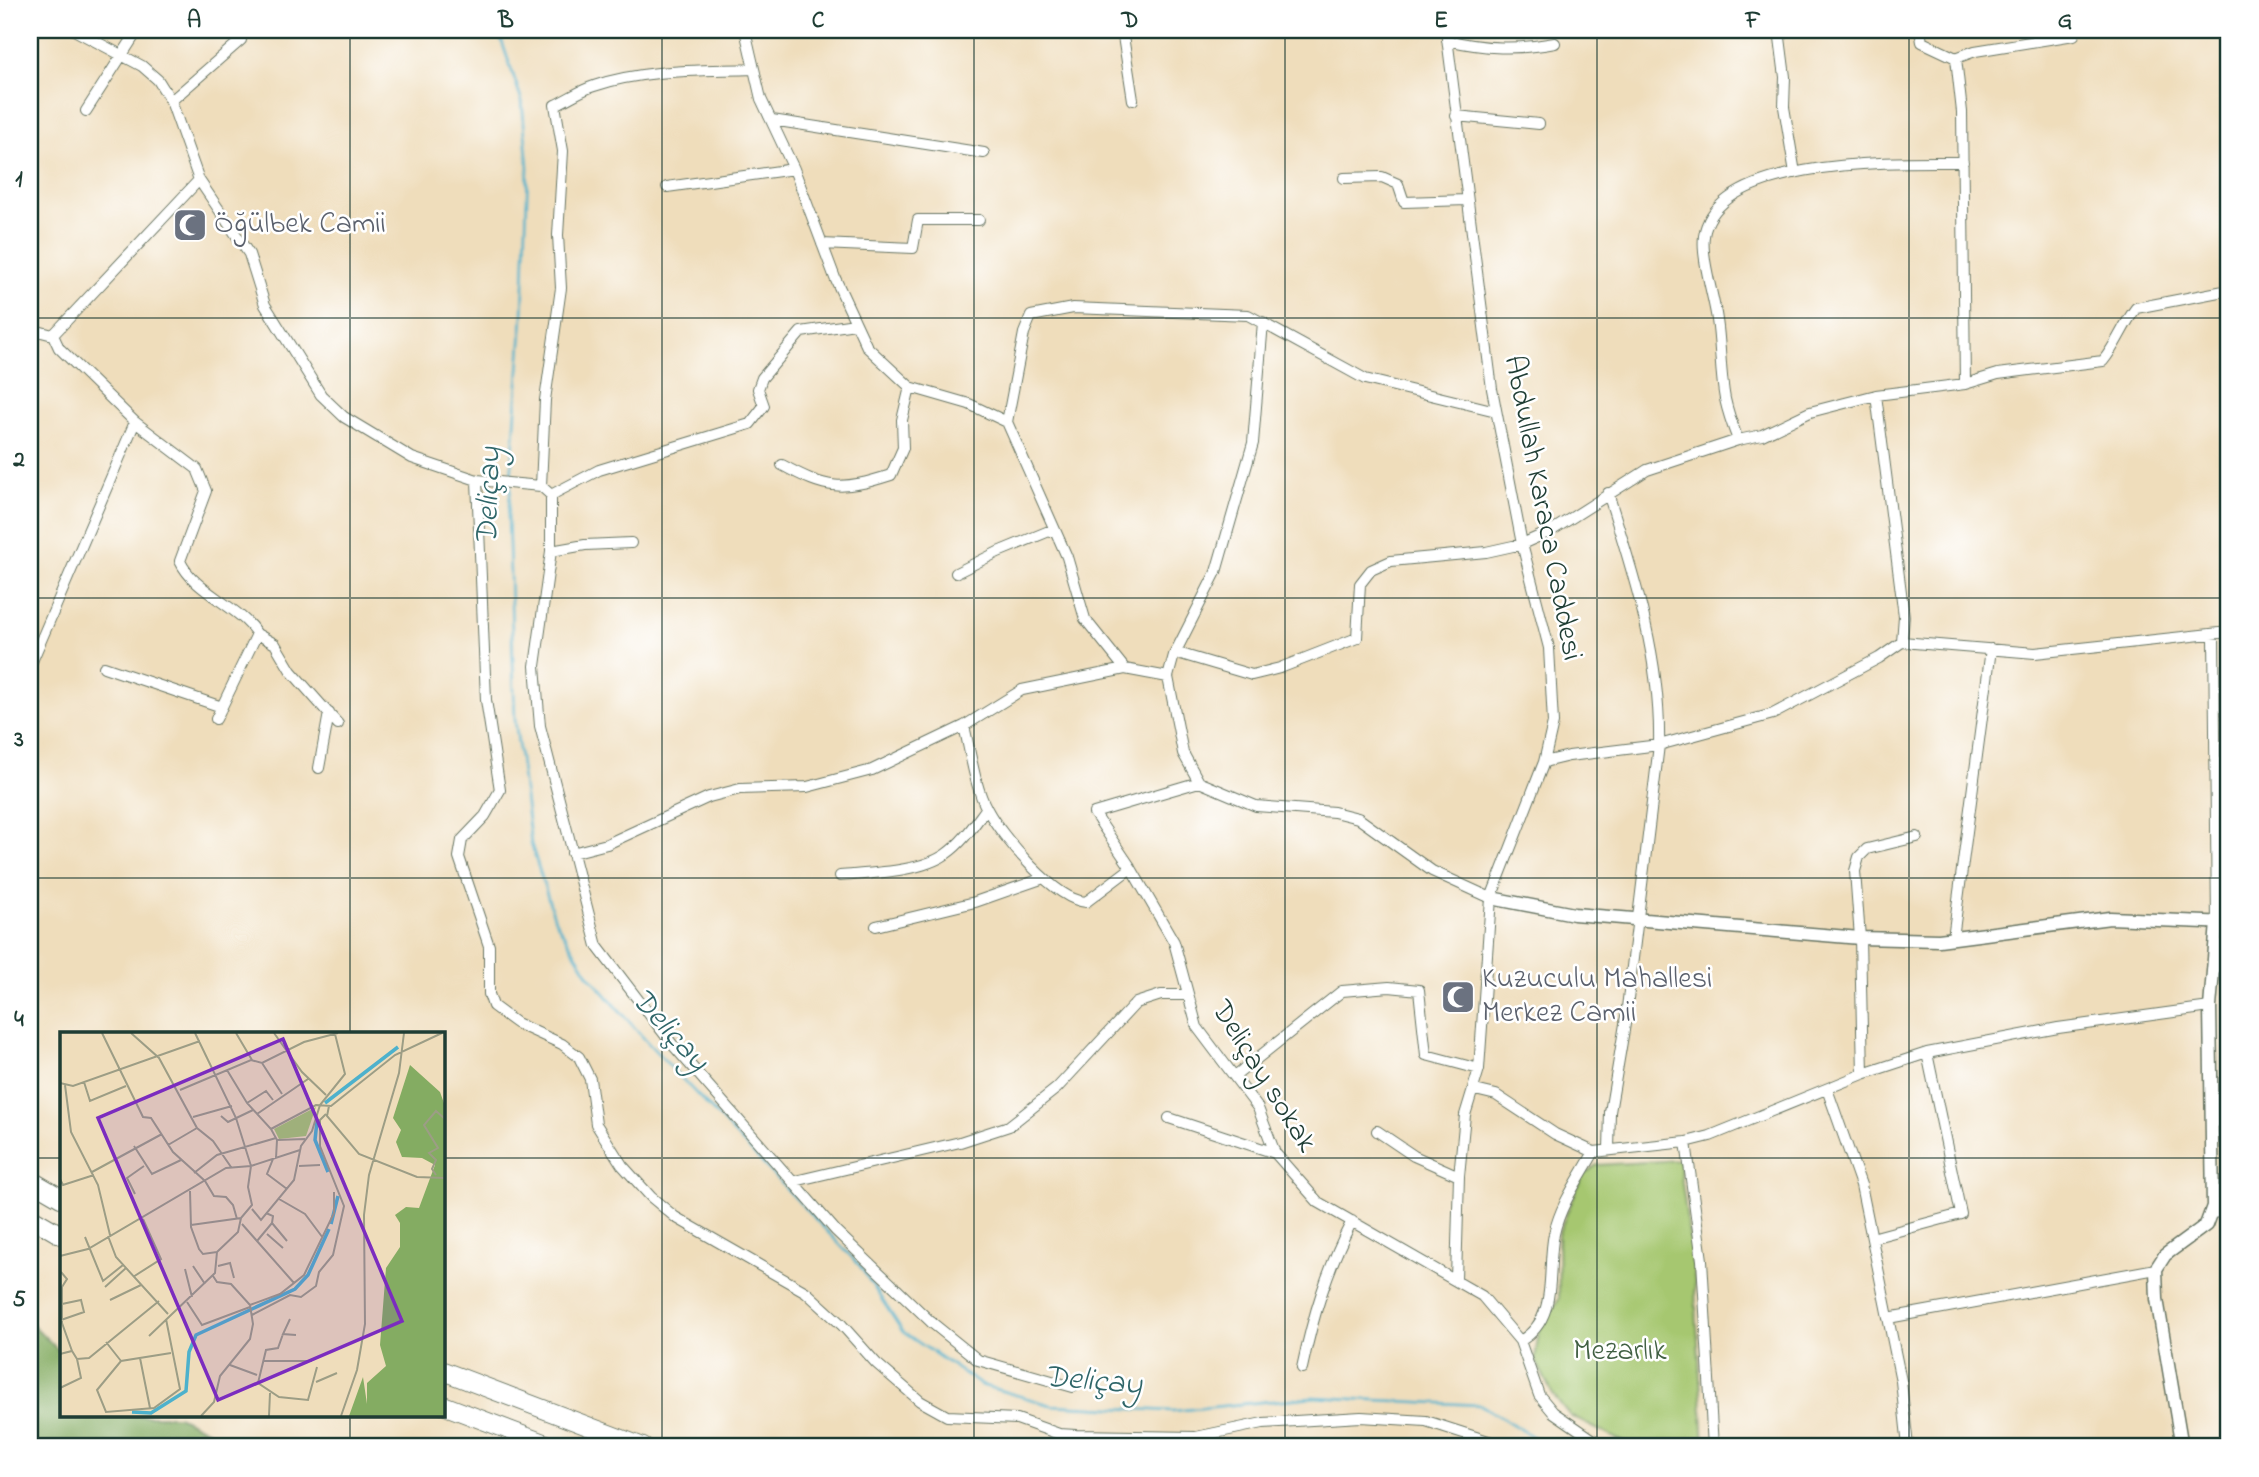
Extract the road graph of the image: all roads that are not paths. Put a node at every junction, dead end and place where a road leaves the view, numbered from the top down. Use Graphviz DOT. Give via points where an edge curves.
graph roads {
  1 [pos="75,30"];
  2 [pos="138,30"];
  3 [pos="745,30"];
  4 [pos="1122,30"];
  5 [pos="1779,30"];
  6 [pos="1920,30"];
  7 [pos="1447,35"];
  8 [pos="2074,35"];
  9 [pos="241,40"];
  10 [pos="1555,43"];
  11 [pos="119,57"];
  12 [pos="1956,58"];
  13 [pos="752,69"];
  14 [pos="1133,100"];
  15 [pos="171,101"];
  16 [pos="86,111"];
  17 [pos="1456,116"];
  18 [pos="772,120"];
  19 [pos="1539,124"];
  20 [pos="984,153"];
  21 [pos="1963,162"];
  22 [pos="794,169"];
  23 [pos="1795,173"];
  24 [pos="1345,178"];
  25 [pos="199,180"];
  26 [pos="667,187"];
  27 [pos="1467,200"];
  28 [pos="979,220"];
  29 [pos="822,244"];
  30 [pos="2229,290"];
  31 [pos="1263,322"];
  32 [pos="855,324"];
  33 [pos="30,329"];
  34 [pos="53,335"];
  35 [pos="1965,384"];
  36 [pos="910,387"];
  37 [pos="1875,395"];
  38 [pos="1496,411"];
  39 [pos="135,422"];
  40 [pos="1007,422"];
  41 [pos="1738,440"];
  42 [pos="782,465"];
  43 [pos="477,480"];
  44 [pos="535,486"];
  45 [pos="1608,493"];
  46 [pos="551,495"];
  47 [pos="1054,529"];
  48 [pos="631,543"];
  49 [pos="1522,544"];
  50 [pos="551,551"];
  51 [pos="956,573"];
  52 [pos="2229,632"];
  53 [pos="257,634"];
  54 [pos="2214,635"];
  55 [pos="1902,642"];
  56 [pos="1991,649"];
  57 [pos="1174,655"];
  58 [pos="30,666"];
  59 [pos="104,667"];
  60 [pos="1125,668"];
  61 [pos="1168,677"];
  62 [pos="222,707"];
  63 [pos="329,713"];
  64 [pos="216,719"];
  65 [pos="338,724"];
  66 [pos="964,726"];
  67 [pos="1659,745"];
  68 [pos="1544,762"];
  69 [pos="319,768"];
  70 [pos="1199,782"];
  71 [pos="986,809"];
  72 [pos="1917,837"];
  73 [pos="572,853"];
  74 [pos="1131,868"];
  75 [pos="840,876"];
  76 [pos="1041,879"];
  77 [pos="1491,898"];
  78 [pos="1637,919"];
  79 [pos="2223,923"];
  80 [pos="876,926"];
  81 [pos="1860,938"];
  82 [pos="1952,939"];
  83 [pos="1186,995"];
  84 [pos="2210,1007"];
  85 [pos="1927,1053"];
  86 [pos="1479,1069"];
  87 [pos="1863,1074"];
  88 [pos="1235,1076"];
  89 [pos="1827,1089"];
  90 [pos="1475,1090"];
  91 [pos="1169,1118"];
  92 [pos="1377,1131"];
  93 [pos="1686,1142"];
  94 [pos="1608,1149"];
  95 [pos="1594,1152"];
  96 [pos="1275,1153"];
  97 [pos="1459,1176"];
  98 [pos="30,1180"];
  99 [pos="795,1181"];
  100 [pos="60,1197"];
  101 [pos="2229,1211"];
  102 [pos="2211,1213"];
  103 [pos="30,1217"];
  104 [pos="1352,1222"];
  105 [pos="60,1235"];
  106 [pos="1872,1238"];
  107 [pos="2155,1269"];
  108 [pos="1456,1279"];
  109 [pos="1888,1318"];
  110 [pos="1520,1341"];
  111 [pos="1302,1368"];
  112 [pos="444,1371"];
  113 [pos="1073,1387"];
  114 [pos="444,1405"];
  115 [pos="554,1447"];
  116 [pos="643,1447"];
  117 [pos="1507,1447"];
  118 [pos="1604,1447"];
  119 [pos="1713,1447"];
  120 [pos="1908,1447"];
  121 [pos="2182,1447"];
  1 -- 11 [label="street"];
  2 -- 11 [label="street"];
  3 -- 13 [label="street"];
  4 -- 14 [label="street"];
  5 -- 23 [label="street" via="1784,107"];
  6 -- 12 [label="street" via="1922,42"];
  7 -- 10 [label="street" via="1479,47 1518,50"];
  7 -- 17 [label="street, Abdullah Karaca Caddesi"];
  8 -- 12 [label="street"];
  9 -- 15 [label="street"];
  11 -- 15 [label="street" via="142,66"];
  11 -- 16 [label="street"];
  12 -- 21 [label="street"];
  13 -- 18 [label="street"];
  13 -- 44 [label="street" via="617,80 555,105 563,151 558,235 561,288"];
  15 -- 25 [label="street"];
  17 -- 19 [label="street"];
  17 -- 27 [label="street, Abdullah Karaca Caddesi"];
  18 -- 20 [label="street"];
  18 -- 22 [label="street"];
  21 -- 23 [label="street" via="1895,162"];
  21 -- 35 [label="street"];
  22 -- 26 [label="street"];
  22 -- 29 [label="street"];
  23 -- 41 [label="street" via="1741,189 1709,220 1703,239 1718,322 1725,400"];
  24 -- 27 [label="street" via="1381,177 1398,184 1404,202"];
  25 -- 34 [label="street"];
  25 -- 43 [label="street" via="249,254 265,305 321,395 344,417 412,458"];
  27 -- 38 [label="street, Abdullah Karaca Caddesi"];
  28 -- 29 [label="street" via="918,220 913,248"];
  29 -- 32 [label="street"];
  30 -- 35 [label="street" via="2136,308 2103,361 1998,374"];
  31 -- 38 [label="street" via="1365,379"];
  31 -- 40 [label="street" via="1248,315 1073,308 1031,316"];
  31 -- 57 [label="street" via="1253,443 1216,572"];
  32 -- 36 [label="street" via="867,346"];
  32 -- 46 [label="street" via="801,332 762,378 758,389 764,406 750,424 599,470"];
  33 -- 34 [label="street"];
  34 -- 39 [label="street" via="59,348"];
  35 -- 37 [label="street"];
  36 -- 40 [label="street" via="969,404"];
  36 -- 42 [label="street" via="902,420 903,448 891,475 842,488"];
  37 -- 41 [label="street" via="1810,412 1762,435"];
  37 -- 55 [label="street" via="1904,616"];
  38 -- 49 [label="street, Abdullah Karaca Caddesi"];
  39 -- 53 [label="street" via="197,469 206,491 180,561 186,575 246,618"];
  39 -- 58 [label="street"];
  40 -- 47 [label="street"];
  41 -- 45 [label="street" via="1647,470"];
  43 -- 44 [label="street"];
  43 -- 117 [label="street" via="486,700 500,790 485,816 462,840 459,857 489,946 489,994 501,1014 579,1057 590,1079 596,1124 622,1165 651,1197 676,1217 806,1292 876,1363 920,1401 947,1416 1017,1419 1076,1436 1196,1437 1263,1423 1361,1417 1426,1421"];
  44 -- 46 [label="street"];
  45 -- 49 [label="street" via="1551,531"];
  45 -- 67 [label="street" via="1650,641 1660,700"];
  46 -- 50 [label="street"];
  47 -- 51 [label="street"];
  47 -- 60 [label="street" via="1085,619"];
  48 -- 50 [label="street"];
  49 -- 57 [label="street" via="1391,561 1371,570 1360,584 1357,638 1280,668 1252,675"];
  49 -- 68 [label="street, Abdullah Karaca Caddesi" via="1549,648 1553,723"];
  50 -- 73 [label="street" via="535,666 540,726"];
  52 -- 54 [label="street"];
  53 -- 62 [label="street"];
  53 -- 63 [label="street" via="275,644 290,671"];
  54 -- 56 [label="street" via="2035,653"];
  54 -- 79 [label="street"];
  55 -- 56 [label="street"];
  55 -- 67 [label="street" via="1773,714"];
  56 -- 82 [label="street"];
  57 -- 61 [label="street"];
  59 -- 62 [label="street"];
  60 -- 61 [label="street"];
  60 -- 66 [label="street" via="1022,690"];
  61 -- 70 [label="street" via="1183,753"];
  62 -- 64 [label="street"];
  63 -- 65 [label="street"];
  63 -- 69 [label="street"];
  66 -- 71 [label="street"];
  66 -- 73 [label="street" via="873,770 807,788 740,789 709,797 607,844"];
  67 -- 68 [label="street"];
  67 -- 78 [label="street"];
  68 -- 77 [label="street, Abdullah Karaca Caddesi"];
  70 -- 74 [label="street, Deliçay sokak" via="1094,813"];
  70 -- 77 [label="street" via="1256,806 1358,818 1432,871"];
  71 -- 75 [label="street" via="944,856 894,871"];
  71 -- 76 [label="street"];
  72 -- 81 [label="street" via="1867,849 1859,857 1855,871"];
  73 -- 99 [label="street" via="597,946 611,967"];
  74 -- 76 [label="street" via="1086,902 1074,902"];
  74 -- 83 [label="street, Deliçay sokak" via="1174,942"];
  76 -- 80 [label="street" via="975,902"];
  77 -- 78 [label="street" via="1574,914"];
  77 -- 86 [label="street, Abdullah Karaca Caddesi"];
  78 -- 81 [label="street"];
  78 -- 94 [label="street"];
  79 -- 82 [label="street" via="2110,918"];
  79 -- 84 [label="street"];
  81 -- 82 [label="street"];
  81 -- 87 [label="street"];
  83 -- 88 [label="street, Deliçay sokak" via="1197,1027"];
  83 -- 99 [label="street" via="1161,995 1136,1003 1057,1088 1009,1126"];
  84 -- 85 [label="street" via="2058,1028"];
  84 -- 102 [label="street"];
  85 -- 87 [label="street"];
  85 -- 106 [label="street" via="1961,1214"];
  86 -- 88 [label="street" via="1426,1055 1419,990 1389,987 1342,991"];
  86 -- 90 [label="street, Abdullah Karaca Caddesi"];
  87 -- 89 [label="street"];
  88 -- 96 [label="street, Deliçay sokak" via="1258,1108"];
  89 -- 93 [label="street"];
  89 -- 106 [label="street" via="1861,1185"];
  90 -- 95 [label="street" via="1496,1095 1555,1134"];
  90 -- 97 [label="street, Abdullah Karaca Caddesi" via="1465,1115"];
  91 -- 96 [label="street"];
  92 -- 97 [label="street" via="1414,1156"];
  93 -- 94 [label="street"];
  93 -- 119 [label="street" via="1702,1260"];
  94 -- 95 [label="street"];
  95 -- 110 [label="street" via="1554,1233 1548,1303 1535,1331"];
  96 -- 104 [label="street, Deliçay sokak" via="1318,1202"];
  97 -- 108 [label="street, Abdullah Karaca Caddesi"];
  98 -- 100 [label="highway"];
  99 -- 113 [label="street" via="845,1239 978,1360"];
  101 -- 102 [label="street"];
  102 -- 107 [label="street" via="2206,1225 2165,1255"];
  103 -- 105 [label="highway"];
  104 -- 108 [label="street, Deliçay sokak"];
  104 -- 111 [label="street" via="1316,1304"];
  106 -- 109 [label="street"];
  107 -- 109 [label="street"];
  107 -- 121 [label="street"];
  108 -- 110 [label="street, Deliçay sokak" via="1482,1296"];
  109 -- 120 [label="street"];
  110 -- 118 [label="street" via="1539,1395 1553,1412"];
  112 -- 116 [label="highway"];
  114 -- 115 [label="highway"];
}
